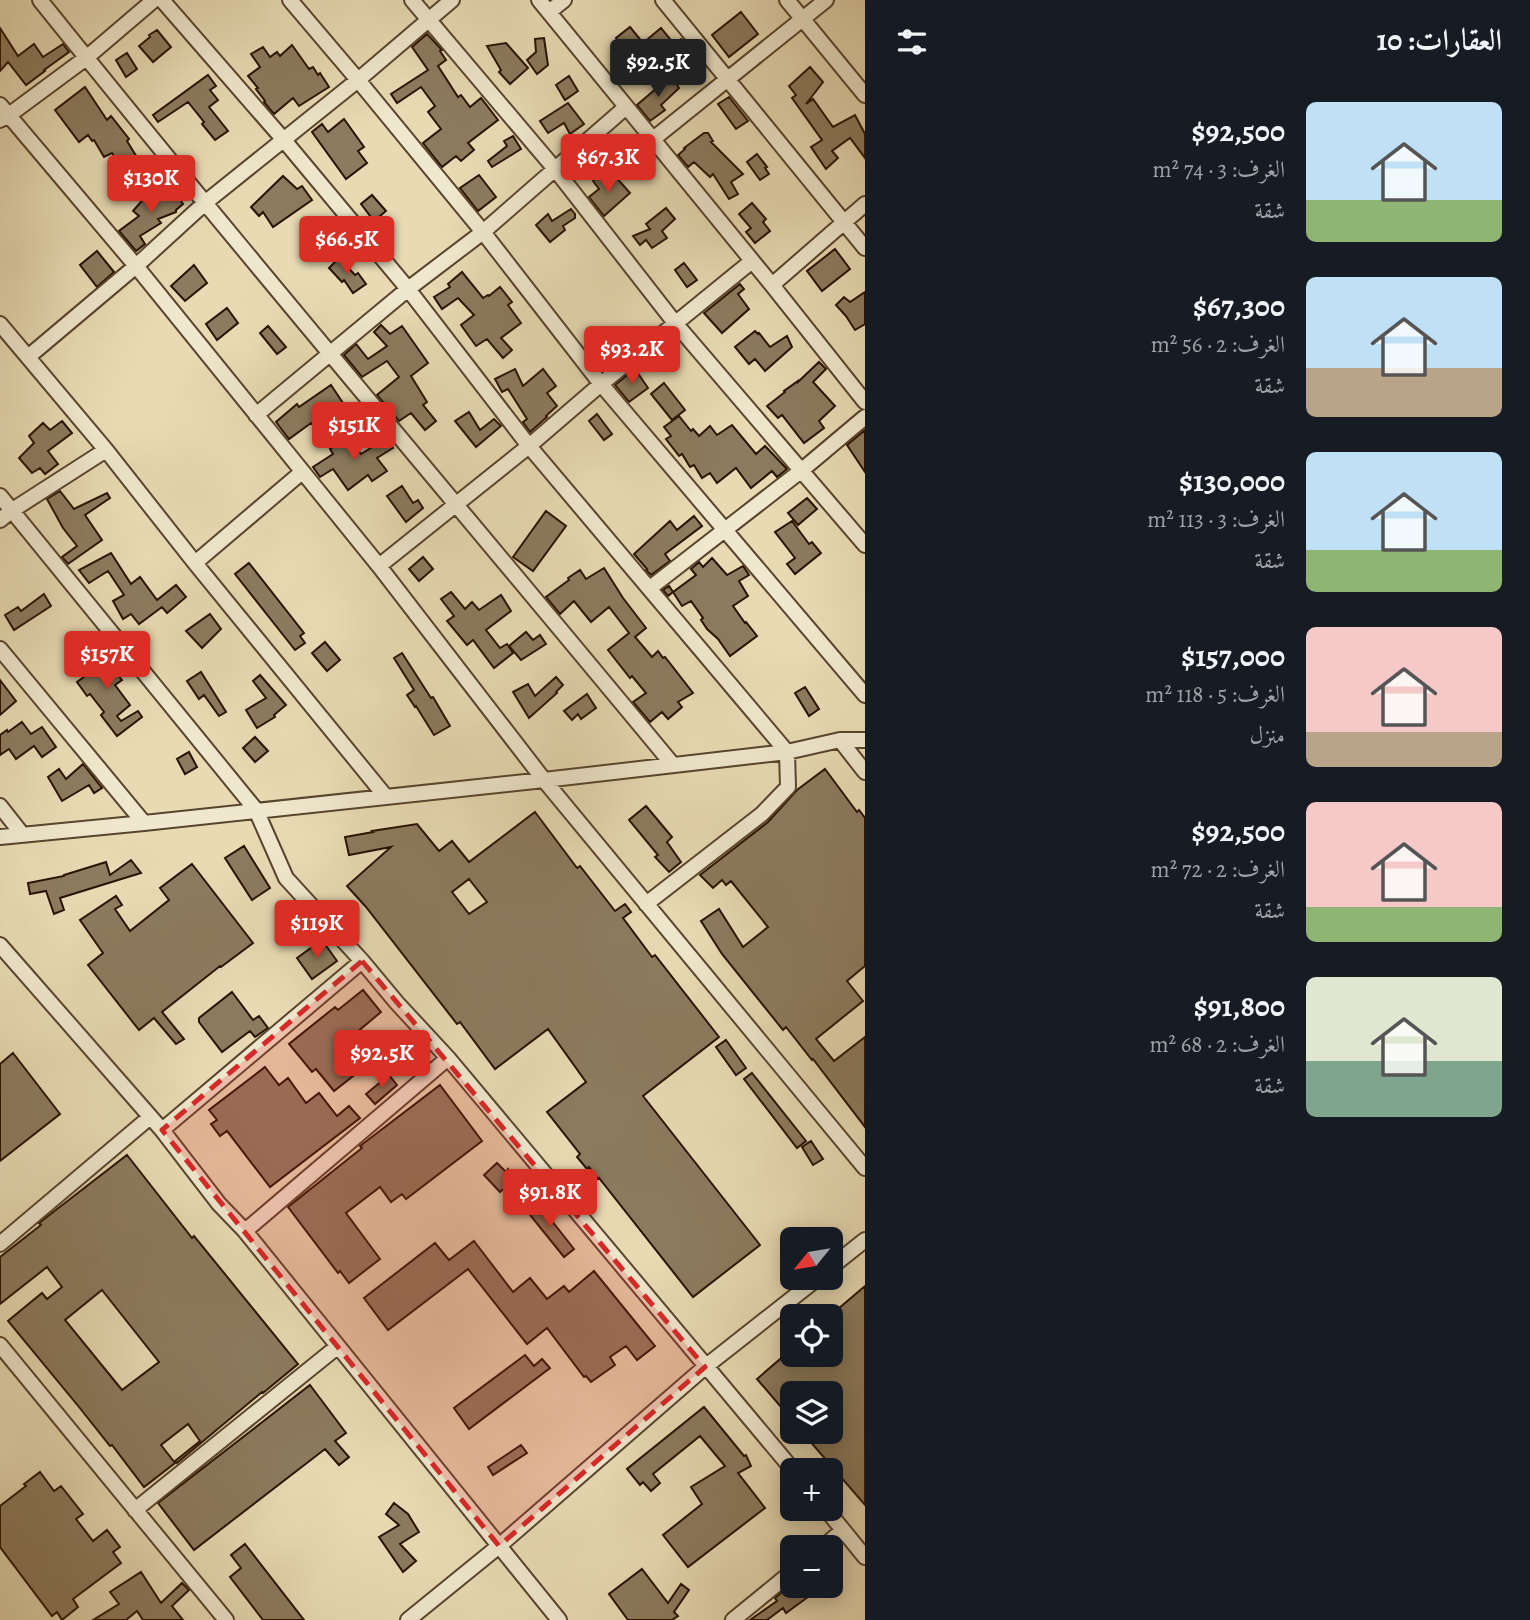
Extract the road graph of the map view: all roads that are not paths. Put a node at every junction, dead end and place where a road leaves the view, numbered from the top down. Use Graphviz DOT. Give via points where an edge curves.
graph roads {
  1 [pos="40,0"];
  2 [pos="154,0"];
  3 [pos="162,0"];
  4 [pos="290,0"];
  5 [pos="412,0"];
  6 [pos="452,0"];
  7 [pos="539,0"];
  8 [pos="564,0"];
  9 [pos="663,0"];
  10 [pos="787,0"];
  11 [pos="826,0"];
  12 [pos="549,12"];
  13 [pos="803,19"];
  14 [pos="429,20"];
  15 [pos="86,58"];
  16 [pos="728,79"];
  17 [pos="358,80"];
  18 [pos="865,95"];
  19 [pos="625,107"];
  20 [pos="3,113"];
  21 [pos="283,139"];
  22 [pos="652,140"];
  23 [pos="555,169"];
  24 [pos="206,202"];
  25 [pos="865,204"];
  26 [pos="844,223"];
  27 [pos="483,232"];
  28 [pos="865,248"];
  29 [pos="752,261"];
  30 [pos="136,266"];
  31 [pos="772,285"];
  32 [pos="408,289"];
  33 [pos="675,323"];
  34 [pos="0,324"];
  35 [pos="330,354"];
  36 [pos="28,357"];
  37 [pos="601,384"];
  38 [pos="865,402"];
  39 [pos="256,415"];
  40 [pos="865,418"];
  41 [pos="529,446"];
  42 [pos="106,450"];
  43 [pos="802,470"];
  44 [pos="302,471"];
  45 [pos="0,496"];
  46 [pos="457,504"];
  47 [pos="6,515"];
  48 [pos="725,531"];
  49 [pos="865,545"];
  50 [pos="195,564"];
  51 [pos="379,566"];
  52 [pos="650,588"];
  53 [pos="0,649"];
  54 [pos="865,695"];
  55 [pos="840,740"];
  56 [pos="865,740"];
  57 [pos="787,752"];
  58 [pos="673,765"];
  59 [pos="865,772"];
  60 [pos="544,780"];
  61 [pos="386,797"];
  62 [pos="0,806"];
  63 [pos="256,810"];
  64 [pos="144,823"];
  65 [pos="22,834"];
  66 [pos="0,837"];
  67 [pos="646,904"];
  68 [pos="0,945"];
  69 [pos="362,961"];
  70 [pos="448,1058"];
  71 [pos="149,1118"];
  72 [pos="162,1130"];
  73 [pos="865,1168"];
  74 [pos="245,1231"];
  75 [pos="865,1240"];
  76 [pos="0,1244"];
  77 [pos="844,1257"];
  78 [pos="803,1290"];
  79 [pos="0,1345"];
  80 [pos="337,1347"];
  81 [pos="705,1367"];
  82 [pos="783,1458"];
  83 [pos="135,1510"];
  84 [pos="836,1521"];
  85 [pos="844,1530"];
  86 [pos="838,1535"];
  87 [pos="499,1546"];
  88 [pos="865,1557"];
  89 [pos="780,1582"];
  90 [pos="226,1620"];
  91 [pos="408,1620"];
  92 [pos="559,1620"];
  93 [pos="733,1620"];
  1 -- 15 [label="street"];
  2 -- 15 [label="street"];
  3 -- 21 [label="street"];
  4 -- 17 [label="street"];
  5 -- 14 [label="street"];
  6 -- 14 [label="street"];
  7 -- 12 [label="street"];
  8 -- 12 [label="street"];
  9 -- 16 [label="street"];
  10 -- 13 [label="street"];
  11 -- 13 [label="street"];
  12 -- 19 [label="street"];
  13 -- 16 [label="street"];
  13 -- 18 [label="street"];
  14 -- 17 [label="street"];
  14 -- 23 [label="street"];
  15 -- 20 [label="street"];
  15 -- 24 [label="street"];
  16 -- 22 [label="street"];
  16 -- 26 [label="street"];
  17 -- 21 [label="street"];
  17 -- 27 [label="street"];
  19 -- 22 [label="street"];
  19 -- 23 [label="street"];
  20 -- 30 [label="street"];
  21 -- 24 [label="street"];
  21 -- 32 [label="street"];
  22 -- 29 [label="street"];
  23 -- 27 [label="street"];
  23 -- 33 [label="street"];
  24 -- 30 [label="street"];
  24 -- 35 [label="street"];
  25 -- 26 [label="street"];
  26 -- 28 [label="street"];
  26 -- 31 [label="street"];
  27 -- 32 [label="street"];
  27 -- 37 [label="street"];
  29 -- 31 [label="street"];
  29 -- 33 [label="street"];
  30 -- 36 [label="street"];
  30 -- 39 [label="street"];
  31 -- 38 [label="street"];
  32 -- 35 [label="street"];
  32 -- 41 [label="street"];
  33 -- 37 [label="street"];
  33 -- 43 [label="street"];
  34 -- 36 [label="street"];
  35 -- 39 [label="street"];
  35 -- 46 [label="street"];
  36 -- 42 [label="street"];
  37 -- 41 [label="street"];
  37 -- 48 [label="street"];
  39 -- 44 [label="street"];
  40 -- 43 [label="street"];
  41 -- 46 [label="street"];
  41 -- 52 [label="street"];
  42 -- 47 [label="street"];
  42 -- 50 [label="street"];
  43 -- 48 [label="street"];
  43 -- 49 [label="street"];
  44 -- 50 [label="street"];
  44 -- 51 [label="street"];
  45 -- 47 [label="street"];
  46 -- 51 [label="street"];
  46 -- 58 [label="street"];
  47 -- 63 [label="street"];
  48 -- 52 [label="street"];
  48 -- 54 [label="street"];
  50 -- 61 [label="street"];
  51 -- 60 [label="street"];
  52 -- 57 [label="street"];
  53 -- 64 [label="street"];
  55 -- 56 [label="street"];
  55 -- 57 [label="street"];
  55 -- 59 [label="street"];
  57 -- 58 [label="street"];
  57 -- 67 [label="street" via="788,787 762,814"];
  58 -- 60 [label="street"];
  60 -- 61 [label="street"];
  60 -- 67 [label="street"];
  61 -- 63 [label="street"];
  62 -- 65 [label="street"];
  63 -- 64 [label="street"];
  63 -- 69 [label="street" via="286,878"];
  64 -- 65 [label="street"];
  65 -- 66 [label="street"];
  67 -- 73 [label="street"];
  68 -- 71 [label="street"];
  69 -- 70 [label="street"];
  69 -- 72 [label="street"];
  70 -- 74 [label="street"];
  70 -- 81 [label="street"];
  71 -- 72 [label="street"];
  71 -- 76 [label="street"];
  72 -- 74 [label="street"];
  74 -- 80 [label="street"];
  75 -- 77 [label="street"];
  78 -- 81 [label="street"];
  79 -- 83 [label="street"];
  80 -- 83 [label="street"];
  80 -- 87 [label="street"];
  81 -- 82 [label="street"];
  81 -- 87 [label="street"];
  83 -- 90 [label="street"];
  84 -- 85 [label="street"];
  85 -- 86 [label="street"];
  85 -- 88 [label="street"];
  87 -- 91 [label="street"];
  87 -- 92 [label="street"];
  89 -- 93 [label="street"];
}
